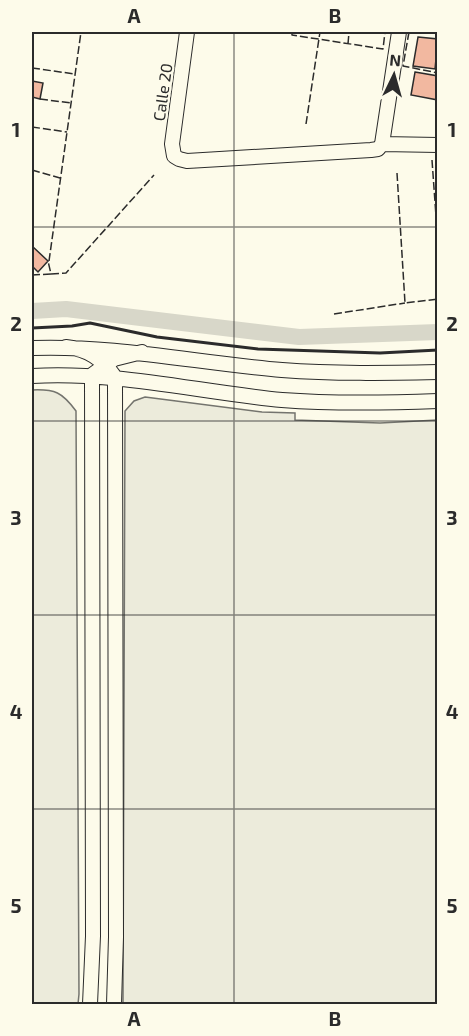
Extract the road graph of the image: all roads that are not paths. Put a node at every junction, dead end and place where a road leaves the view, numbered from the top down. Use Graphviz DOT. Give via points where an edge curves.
graph roads {
  1 [pos="187,32"];
  2 [pos="399,32"];
  3 [pos="382,144"];
  4 [pos="438,145"];
  5 [pos="66,347"];
  6 [pos="32,348"];
  7 [pos="142,352"];
  8 [pos="105,364"];
  9 [pos="438,372"];
  10 [pos="92,375"];
  11 [pos="32,376"];
  12 [pos="115,377"];
  13 [pos="438,401"];
  14 [pos="90,1005"];
  15 [pos="114,1005"];
  1 -- 3 [label="street, Calle 20" via="172,144 174,156 179,159 370,150"];
  2 -- 3 [label="street"];
  3 -- 4 [label="street"];
  5 -- 6 [label="street"];
  5 -- 7 [label="street"];
  5 -- 8 [label="street" via="87,352"];
  7 -- 8 [label="street" via="123,355"];
  7 -- 9 [label="street" via="282,370"];
  8 -- 10 [label="street"];
  8 -- 12 [label="street"];
  10 -- 11 [label="street"];
  10 -- 12 [label="street"];
  10 -- 14 [label="street"];
  12 -- 13 [label="street" via="282,400 368,404"];
  12 -- 15 [label="street"];
}
